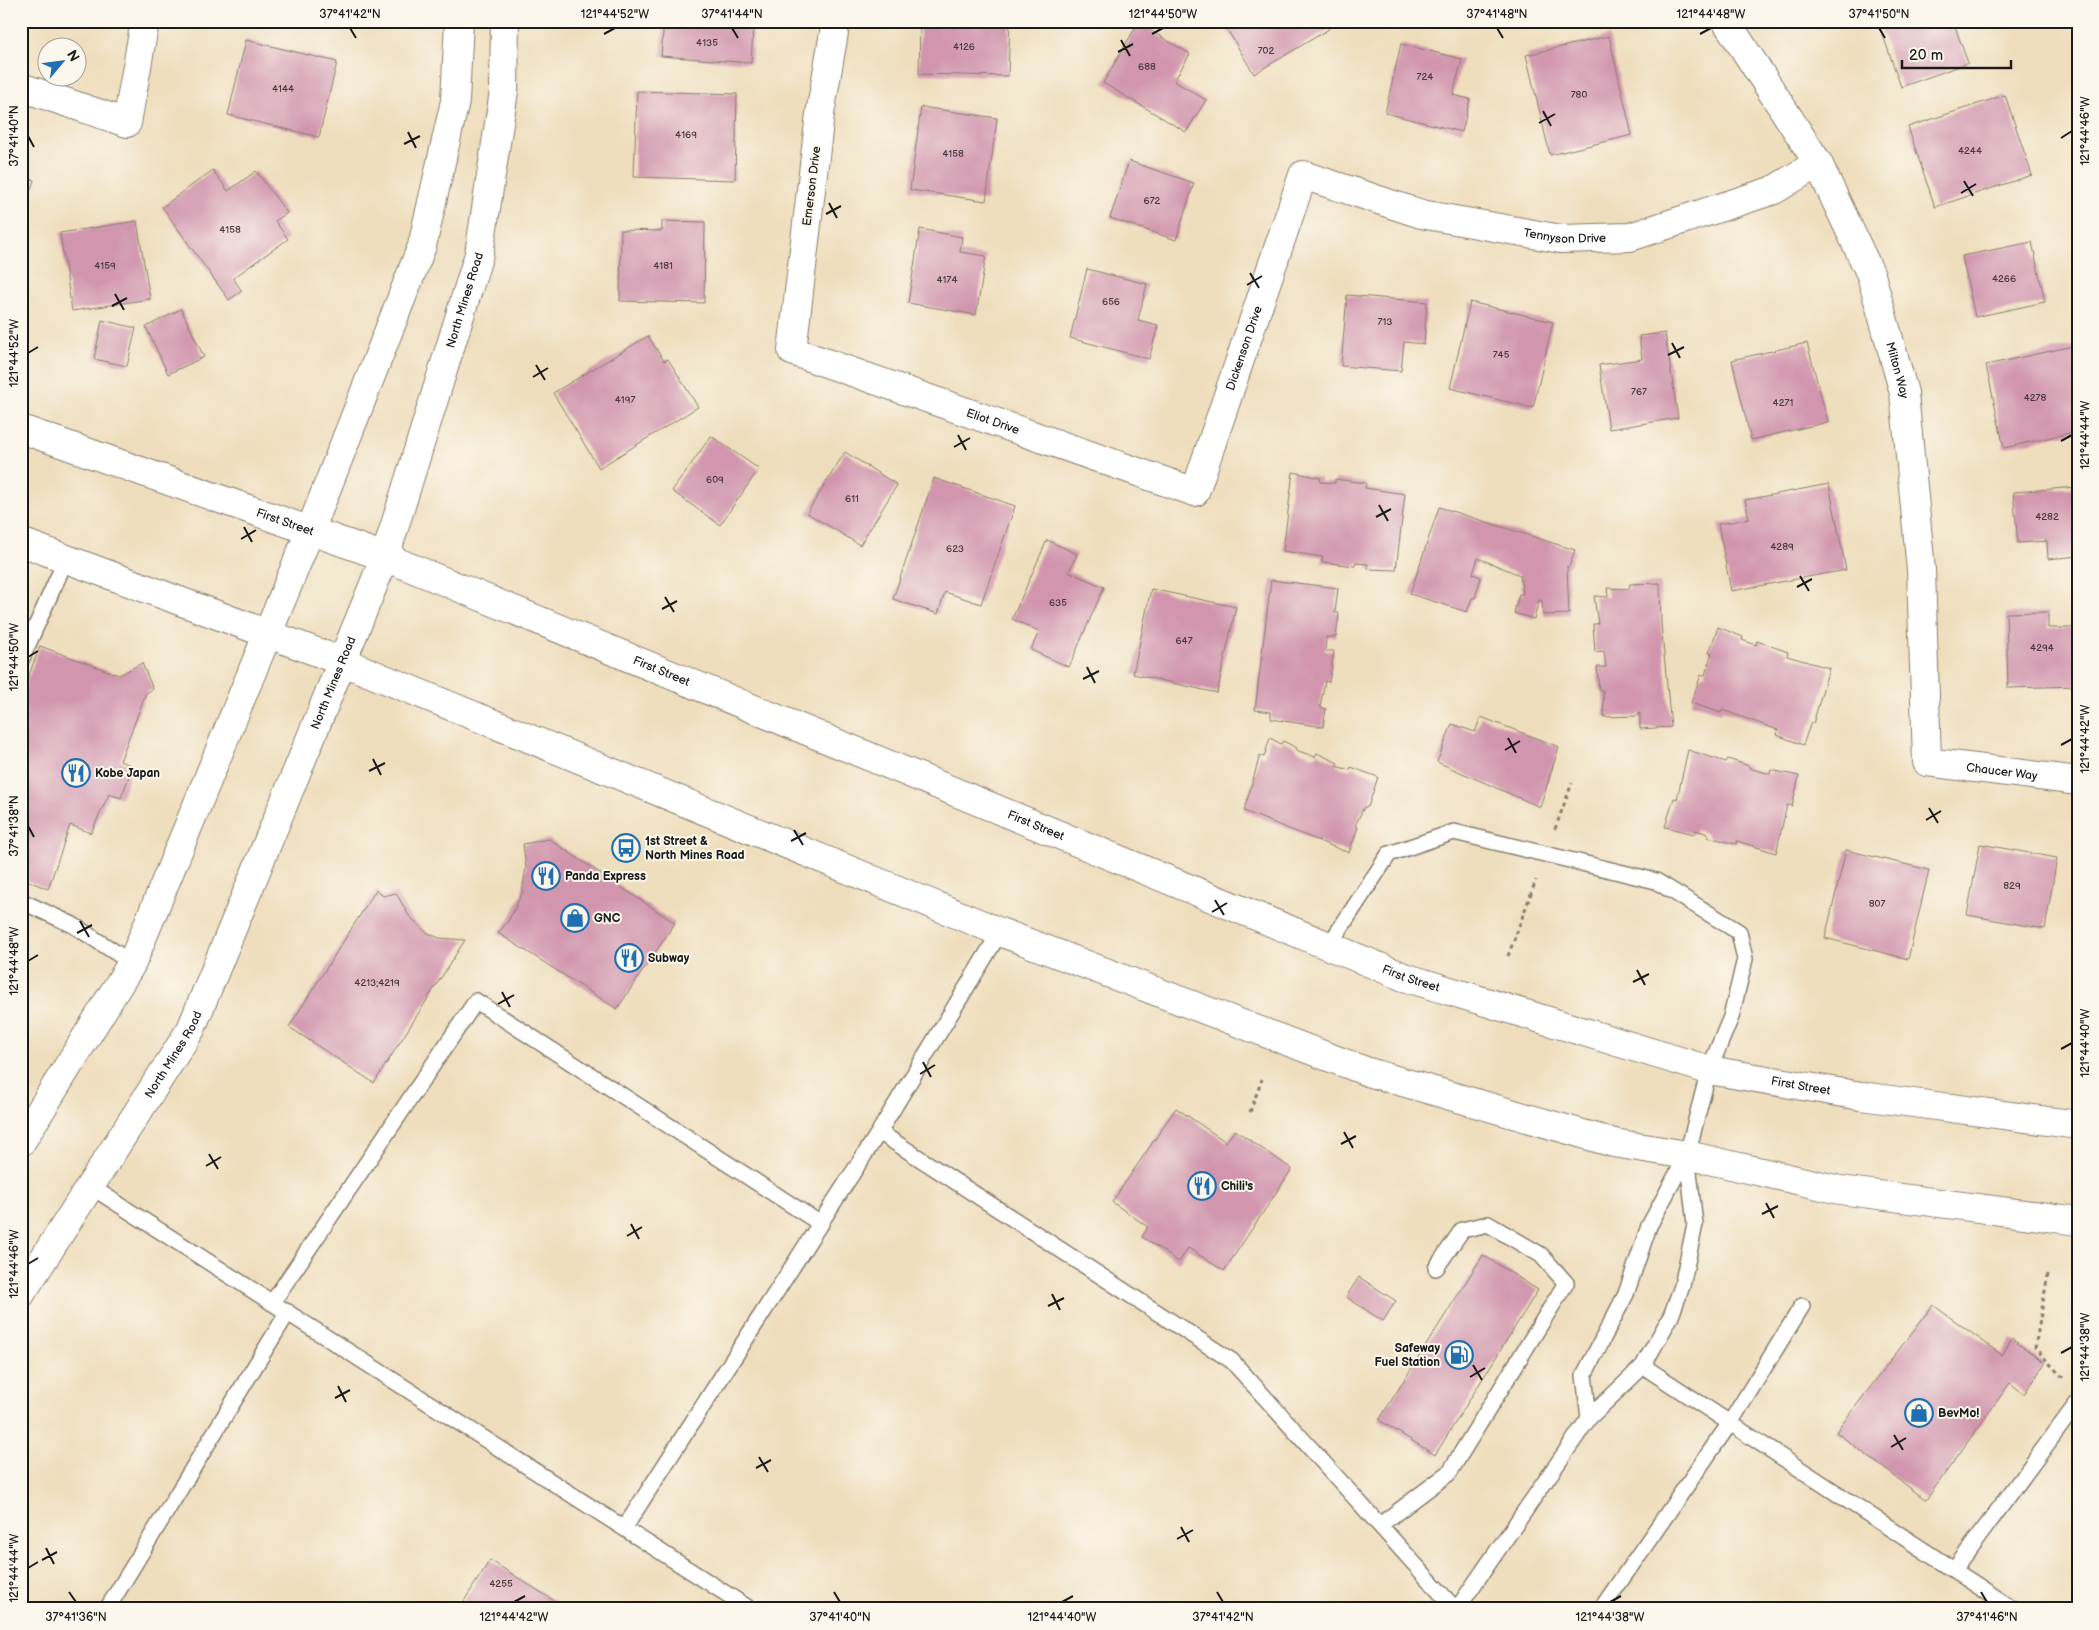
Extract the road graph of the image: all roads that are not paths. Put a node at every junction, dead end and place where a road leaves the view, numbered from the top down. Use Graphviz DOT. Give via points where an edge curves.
graph roads {
  1 [pos="145,21"];
  2 [pos="459,21"];
  3 [pos="505,21"];
  4 [pos="836,21"];
  5 [pos="1726,21"];
  6 [pos="21,87"];
  7 [pos="1818,163"];
  8 [pos="1303,175"];
  9 [pos="792,351"];
  10 [pos="21,429"];
  11 [pos="1196,492"];
  12 [pos="310,530"];
  13 [pos="21,542"];
  14 [pos="385,558"];
  15 [pos="66,559"];
  16 [pos="266,634"];
  17 [pos="21,660"];
  18 [pos="341,661"];
  19 [pos="1927,762"];
  20 [pos="2078,781"];
  21 [pos="21,901"];
  22 [pos="1000,932"];
  23 [pos="1328,946"];
  24 [pos="132,963"];
  25 [pos="1709,1070"];
  26 [pos="2078,1125"];
  27 [pos="879,1132"];
  28 [pos="21,1142"];
  29 [pos="1686,1156"];
  30 [pos="90,1186"];
  31 [pos="2078,1221"];
  32 [pos="821,1224"];
  33 [pos="1436,1268"];
  34 [pos="21,1294"];
  35 [pos="272,1303"];
  36 [pos="1802,1306"];
  37 [pos="288,1312"];
  38 [pos="1643,1366"];
  39 [pos="2078,1402"];
  40 [pos="1589,1418"];
  41 [pos="1730,1423"];
  42 [pos="1380,1525"];
  43 [pos="625,1527"];
  44 [pos="1954,1570"];
  45 [pos="106,1609"];
  46 [pos="750,1609"];
  47 [pos="1456,1609"];
  48 [pos="1601,1609"];
  49 [pos="2013,1609"];
  1 -- 6 [label="main road" via="126,123"];
  2 -- 12 [label="main road" via="455,101 422,246"];
  3 -- 14 [label="main road, North Mines Road" via="504,91 480,254"];
  4 -- 9 [label="main road, Emerson Drive" via="820,114"];
  5 -- 7 [label="main road, Milton Way"];
  7 -- 8 [label="main road, Tennyson Drive" via="1774,190 1630,237 1561,239 1421,214"];
  7 -- 19 [label="main road, Milton Way" via="1871,275 1904,393 1921,570"];
  8 -- 11 [label="main road, Dickenson Drive"];
  9 -- 11 [label="main road, Eliot Drive"];
  10 -- 12 [label="main road, First Street"];
  12 -- 14 [label="main road, First Street"];
  12 -- 16 [label="main road"];
  13 -- 15 [label="main road"];
  14 -- 18 [label="main road, North Mines Road"];
  14 -- 23 [label="main road, First Street"];
  15 -- 16 [label="main road"];
  15 -- 17 [label="lane"];
  16 -- 18 [label="main road"];
  16 -- 24 [label="main road"];
  18 -- 22 [label="main road"];
  18 -- 30 [label="main road, North Mines Road" via="191,1029"];
  19 -- 20 [label="main road, Chaucer Way"];
  21 -- 24 [label="lane" via="73,925"];
  22 -- 27 [label="lane"];
  22 -- 29 [label="main road" via="1368,1072 1614,1143"];
  23 -- 25 [label="main road, First Street" via="1404,977"];
  23 -- 25 [label="lane" via="1389,854 1454,832 1656,881 1739,932 1745,959 1731,1017"];
  24 -- 28 [label="main road"];
  25 -- 26 [label="main road, First Street" via="1861,1096"];
  25 -- 29 [label="lane"];
  27 -- 32 [label="lane"];
  27 -- 42 [label="lane" via="1232,1361"];
  29 -- 31 [label="main road" via="1840,1190"];
  29 -- 38 [label="lane" via="1695,1224 1682,1286 1671,1316"];
  29 -- 40 [label="lane" via="1649,1226 1626,1294 1584,1375"];
  30 -- 34 [label="main road, North Mines Road"];
  30 -- 35 [label="lane"];
  32 -- 35 [label="lane" via="476,1001"];
  32 -- 43 [label="lane"];
  33 -- 42 [label="lane" via="1462,1230 1488,1224 1541,1255 1566,1284 1450,1473"];
  35 -- 37 [label="lane"];
  36 -- 41 [label="lane"];
  37 -- 43 [label="lane"];
  37 -- 45 [label="lane"];
  38 -- 40 [label="lane"];
  38 -- 41 [label="lane"];
  39 -- 44 [label="lane"];
  40 -- 47 [label="lane"];
  41 -- 44 [label="lane"];
  41 -- 48 [label="lane"];
  42 -- 47 [label="lane"];
  43 -- 46 [label="lane"];
  44 -- 49 [label="lane"];
}
